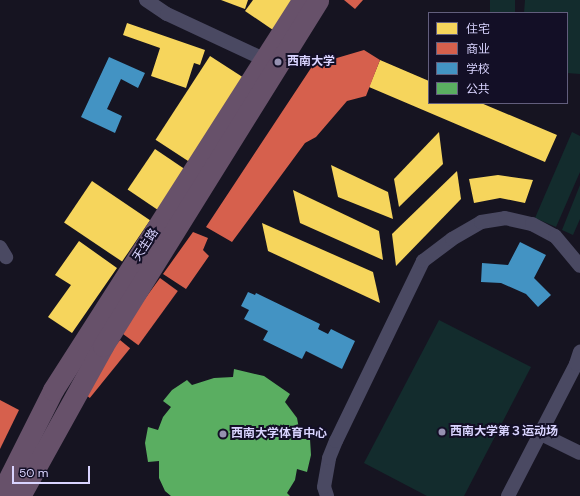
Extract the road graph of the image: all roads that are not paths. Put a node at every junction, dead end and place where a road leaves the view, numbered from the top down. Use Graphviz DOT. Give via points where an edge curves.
graph roads {
  1 [pos="146,0"];
  2 [pos="302,0"];
  3 [pos="318,0"];
  4 [pos="270,62"];
  5 [pos="580,266"];
  6 [pos="580,352"];
  7 [pos="541,434"];
  8 [pos="580,453"];
  9 [pos="9,495"];
  10 [pos="327,496"];
  11 [pos="508,496"];
  1 -- 4 [label="street" via="167,14"];
  2 -- 4 [label="highway, 天生路"];
  3 -- 4 [label="highway, 天生路"];
  4 -- 9 [label="highway, 天生路" via="103,346"];
  5 -- 10 [label="street" via="556,236 532,224 505,218 481,222 452,239 423,262 329,458 324,487"];
  6 -- 7 [label="street"];
  7 -- 8 [label="street"];
  7 -- 11 [label="street"];
}
